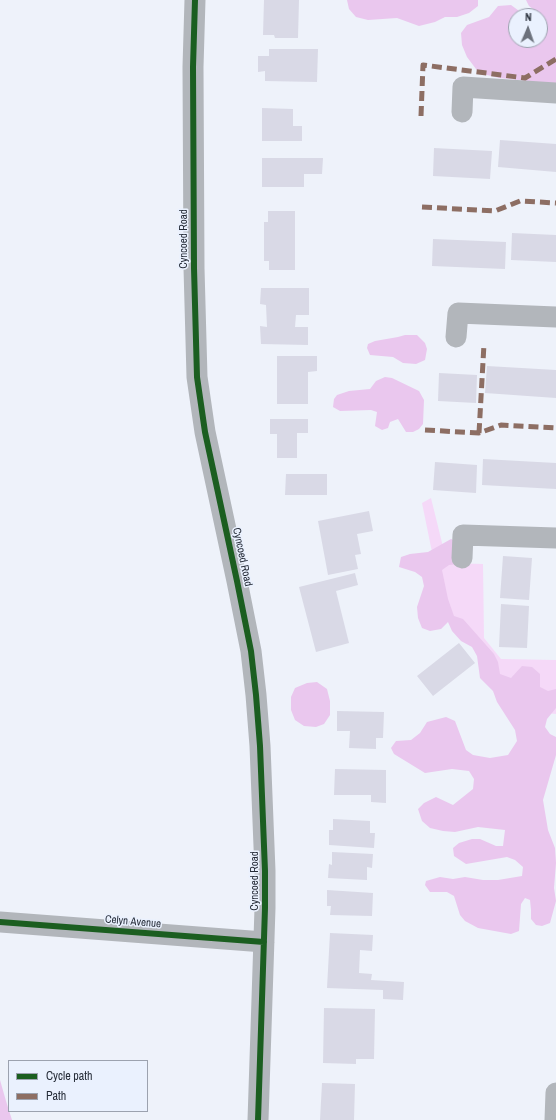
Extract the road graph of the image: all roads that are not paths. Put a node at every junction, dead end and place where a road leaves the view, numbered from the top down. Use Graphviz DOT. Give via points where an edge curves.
graph roads {
  1 [pos="195,0"];
  2 [pos="556,93"];
  3 [pos="462,112"];
  4 [pos="556,317"];
  5 [pos="456,337"];
  6 [pos="556,538"];
  7 [pos="462,558"];
  8 [pos="0,922"];
  9 [pos="264,942"];
  10 [pos="258,1120"];
  1 -- 9 [label="street, Cyncoed Road" via="193,67 198,377 205,432 251,651 260,746 265,855"];
  2 -- 3 [label="street" via="463,87"];
  4 -- 5 [label="street" via="458,313"];
  6 -- 7 [label="street" via="463,535"];
  8 -- 9 [label="street, Celyn Avenue"];
  9 -- 10 [label="street, Cyncoed Road"];
}
